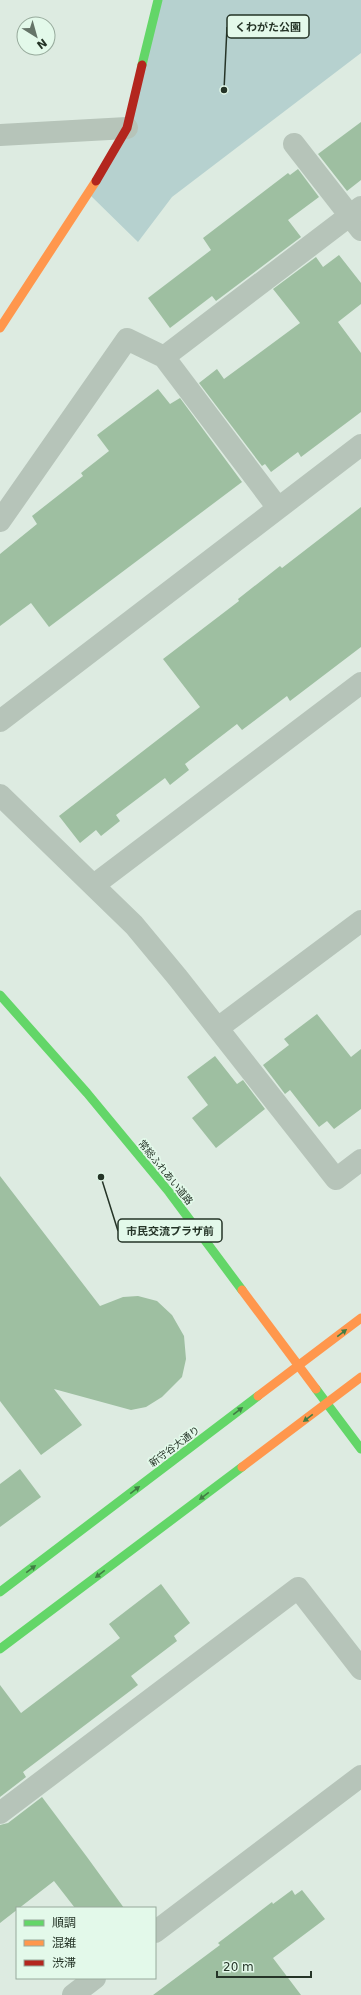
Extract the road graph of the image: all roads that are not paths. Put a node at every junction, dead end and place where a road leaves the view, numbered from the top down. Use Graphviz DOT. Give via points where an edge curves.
graph roads {
  1 [pos="158,0"];
  2 [pos="127,128"];
  3 [pos="0,135"];
  4 [pos="294,144"];
  5 [pos="357,218"];
  6 [pos="1,324"];
  7 [pos="164,357"];
  8 [pos="361,445"];
  9 [pos="278,508"];
  10 [pos="0,521"];
  11 [pos="361,683"];
  12 [pos="0,721"];
  13 [pos="0,795"];
  14 [pos="94,885"];
  15 [pos="361,920"];
  16 [pos="0,995"];
  17 [pos="218,1028"];
  18 [pos="361,1160"];
  19 [pos="361,1318"];
  20 [pos="298,1366"];
  21 [pos="361,1377"];
  22 [pos="326,1404"];
  23 [pos="361,1450"];
  24 [pos="0,1592"];
  25 [pos="0,1649"];
  26 [pos="361,1669"];
  27 [pos="361,1776"];
  28 [pos="0,1813"];
  29 [pos="156,1931"];
  30 [pos="94,1979"];
  31 [pos="72,1995"];
  1 -- 2 [label="street"];
  2 -- 3 [label="street"];
  2 -- 6 [label="street" via="89,194"];
  4 -- 5 [label="street"];
  5 -- 7 [label="street"];
  7 -- 9 [label="street"];
  7 -- 10 [label="street" via="127,339"];
  8 -- 9 [label="street"];
  9 -- 12 [label="street"];
  11 -- 14 [label="street"];
  13 -- 14 [label="street"];
  14 -- 17 [label="street" via="134,925"];
  15 -- 17 [label="street"];
  16 -- 20 [label="street, 常総ふれあい道路" via="87,1093 169,1192"];
  17 -- 18 [label="street" via="336,1179"];
  20 -- 19 [label="street, 新守谷大通り, one-way"];
  20 -- 22 [label="street, 常総ふれあい道路"];
  24 -- 20 [label="street, 新守谷大通り, one-way"];
  21 -- 22 [label="street"];
  22 -- 23 [label="street, 常総ふれあい道路"];
  22 -- 25 [label="street, one-way"];
  26 -- 28 [label="street" via="298,1588"];
  27 -- 29 [label="street"];
  30 -- 31 [label="street"];
}
